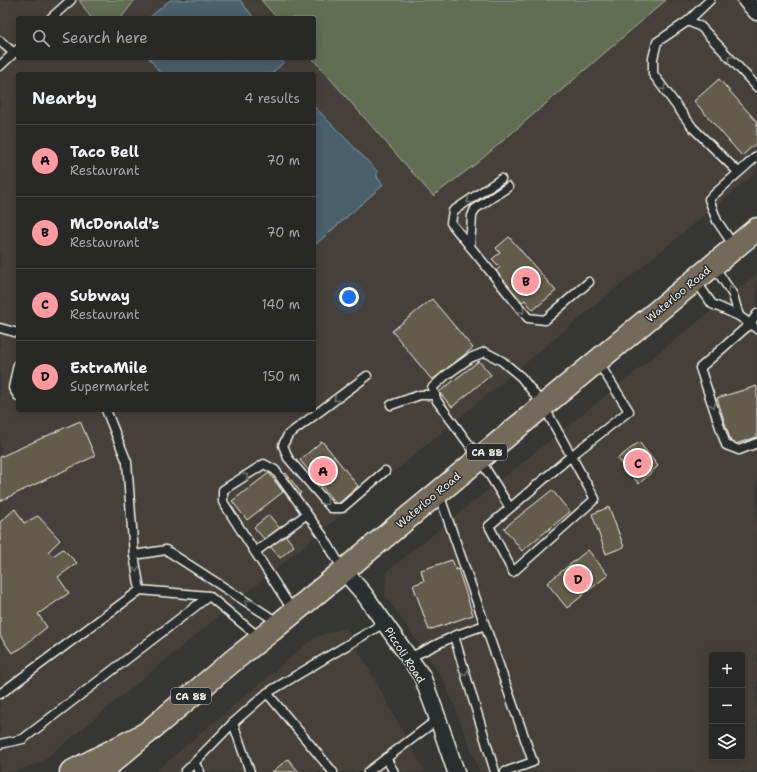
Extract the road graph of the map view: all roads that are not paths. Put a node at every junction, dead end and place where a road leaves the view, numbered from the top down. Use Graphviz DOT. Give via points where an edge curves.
graph roads {
  1 [pos="71,0"];
  2 [pos="710,0"];
  3 [pos="746,0"];
  4 [pos="757,12"];
  5 [pos="54,16"];
  6 [pos="688,21"];
  7 [pos="0,41"];
  8 [pos="16,51"];
  9 [pos="0,66"];
  10 [pos="757,87"];
  11 [pos="757,156"];
  12 [pos="738,172"];
  13 [pos="501,179"];
  14 [pos="508,187"];
  15 [pos="757,229"];
  16 [pos="470,246"];
  17 [pos="735,247"];
  18 [pos="713,264"];
  19 [pos="695,279"];
  20 [pos="589,282"];
  21 [pos="757,314"];
  22 [pos="739,316"];
  23 [pos="754,326"];
  24 [pos="0,328"];
  25 [pos="16,332"];
  26 [pos="597,360"];
  27 [pos="16,374"];
  28 [pos="367,376"];
  29 [pos="16,393"];
  30 [pos="435,395"];
  31 [pos="391,405"];
  32 [pos="543,405"];
  33 [pos="107,412"];
  34 [pos="757,443"];
  35 [pos="571,456"];
  36 [pos="479,458"];
  37 [pos="385,471"];
  38 [pos="438,492"];
  39 [pos="510,508"];
  40 [pos="307,514"];
  41 [pos="255,552"];
  42 [pos="134,555"];
  43 [pos="343,570"];
  44 [pos="140,590"];
  45 [pos="209,596"];
  46 [pos="287,618"];
  47 [pos="384,623"];
  48 [pos="485,625"];
  49 [pos="454,636"];
  50 [pos="261,639"];
  51 [pos="409,658"];
  52 [pos="267,693"];
  53 [pos="0,694"];
  54 [pos="438,719"];
  55 [pos="234,722"];
  56 [pos="147,733"];
  57 [pos="0,744"];
  58 [pos="386,758"];
  59 [pos="195,764"];
  60 [pos="71,772"];
  61 [pos="100,772"];
  62 [pos="185,772"];
  63 [pos="200,772"];
  64 [pos="250,772"];
  65 [pos="334,772"];
  66 [pos="368,772"];
  67 [pos="394,772"];
  68 [pos="456,772"];
  69 [pos="495,772"];
  70 [pos="505,772"];
  1 -- 5 [label="lane"];
  2 -- 6 [label="lane"];
  3 -- 4 [label="street"];
  10 -- 6 [label="lane, one-way" via="701,27"];
  6 -- 12 [label="lane, one-way" via="657,42 653,74 693,128"];
  7 -- 8 [label="lane"];
  8 -- 9 [label="lane"];
  11 -- 12 [label="lane"];
  12 -- 17 [label="lane" via="709,199 717,220"];
  13 -- 16 [label="lane, one-way" via="453,212 451,223"];
  14 -- 16 [label="lane" via="475,209 472,216"];
  15 -- 17 [label="main road, Waterloo Road / CA 88"];
  16 -- 20 [label="lane, one-way" via="528,318 545,320"];
  17 -- 18 [label="main road, Waterloo Road / CA 88"];
  18 -- 19 [label="main road, Waterloo Road / CA 88"];
  22 -- 18 [label="lane, one-way" via="733,294"];
  19 -- 22 [label="lane" via="712,304"];
  19 -- 26 [label="main road, Waterloo Road / CA 88"];
  21 -- 23 [label="lane"];
  22 -- 23 [label="lane"];
  23 -- 34 [label="lane, one-way" via="700,368 726,445 739,450"];
  24 -- 25 [label="lane"];
  26 -- 32 [label="main road, Waterloo Road / CA 88"];
  26 -- 35 [label="lane" via="629,412"];
  27 -- 29 [label="lane" via="13,388"];
  28 -- 37 [label="lane, one-way" via="288,434 283,445 288,458 331,508 342,508"];
  30 -- 31 [label="lane" via="420,395"];
  30 -- 32 [label="lane" via="432,388 445,376 470,358 485,352 502,360 521,377"];
  30 -- 36 [label="lane"];
  32 -- 35 [label="lane"];
  32 -- 36 [label="main road, Waterloo Road / CA 88"];
  33 -- 42 [label="lane" via="128,462"];
  35 -- 39 [label="lane"];
  35 -- 39 [label="lane" via="595,499 513,572 489,526"];
  36 -- 38 [label="main road, Waterloo Road / CA 88"];
  36 -- 39 [label="lane"];
  38 -- 43 [label="main road, Waterloo Road / CA 88"];
  38 -- 48 [label="lane"];
  40 -- 41 [label="lane"];
  41 -- 40 [label="lane, one-way" via="223,502 223,490 264,464 275,470"];
  40 -- 43 [label="lane"];
  41 -- 46 [label="lane"];
  42 -- 44 [label="lane, one-way"];
  46 -- 42 [label="lane, one-way" via="166,550"];
  43 -- 46 [label="main road, Waterloo Road / CA 88"];
  43 -- 47 [label="street, Piccoli Road"];
  44 -- 45 [label="lane"];
  44 -- 53 [label="lane"];
  45 -- 50 [label="lane"];
  45 -- 57 [label="lane" via="23,739"];
  46 -- 50 [label="main road, Waterloo Road / CA 88"];
  47 -- 51 [label="street, Piccoli Road"];
  47 -- 52 [label="lane"];
  48 -- 49 [label="lane"];
  48 -- 70 [label="lane" via="533,762"];
  49 -- 51 [label="lane"];
  49 -- 69 [label="lane, one-way"];
  50 -- 56 [label="main road, Waterloo Road / CA 88"];
  51 -- 54 [label="street, Piccoli Road" via="422,676"];
  52 -- 55 [label="lane"];
  52 -- 65 [label="lane"];
  54 -- 58 [label="lane"];
  54 -- 68 [label="street, Piccoli Road"];
  55 -- 59 [label="lane"];
  55 -- 64 [label="lane"];
  56 -- 60 [label="main road"];
  56 -- 61 [label="main road, Waterloo Road / CA 88"];
  58 -- 66 [label="lane"];
  58 -- 67 [label="lane"];
  59 -- 62 [label="lane"];
  59 -- 63 [label="lane"];
}
